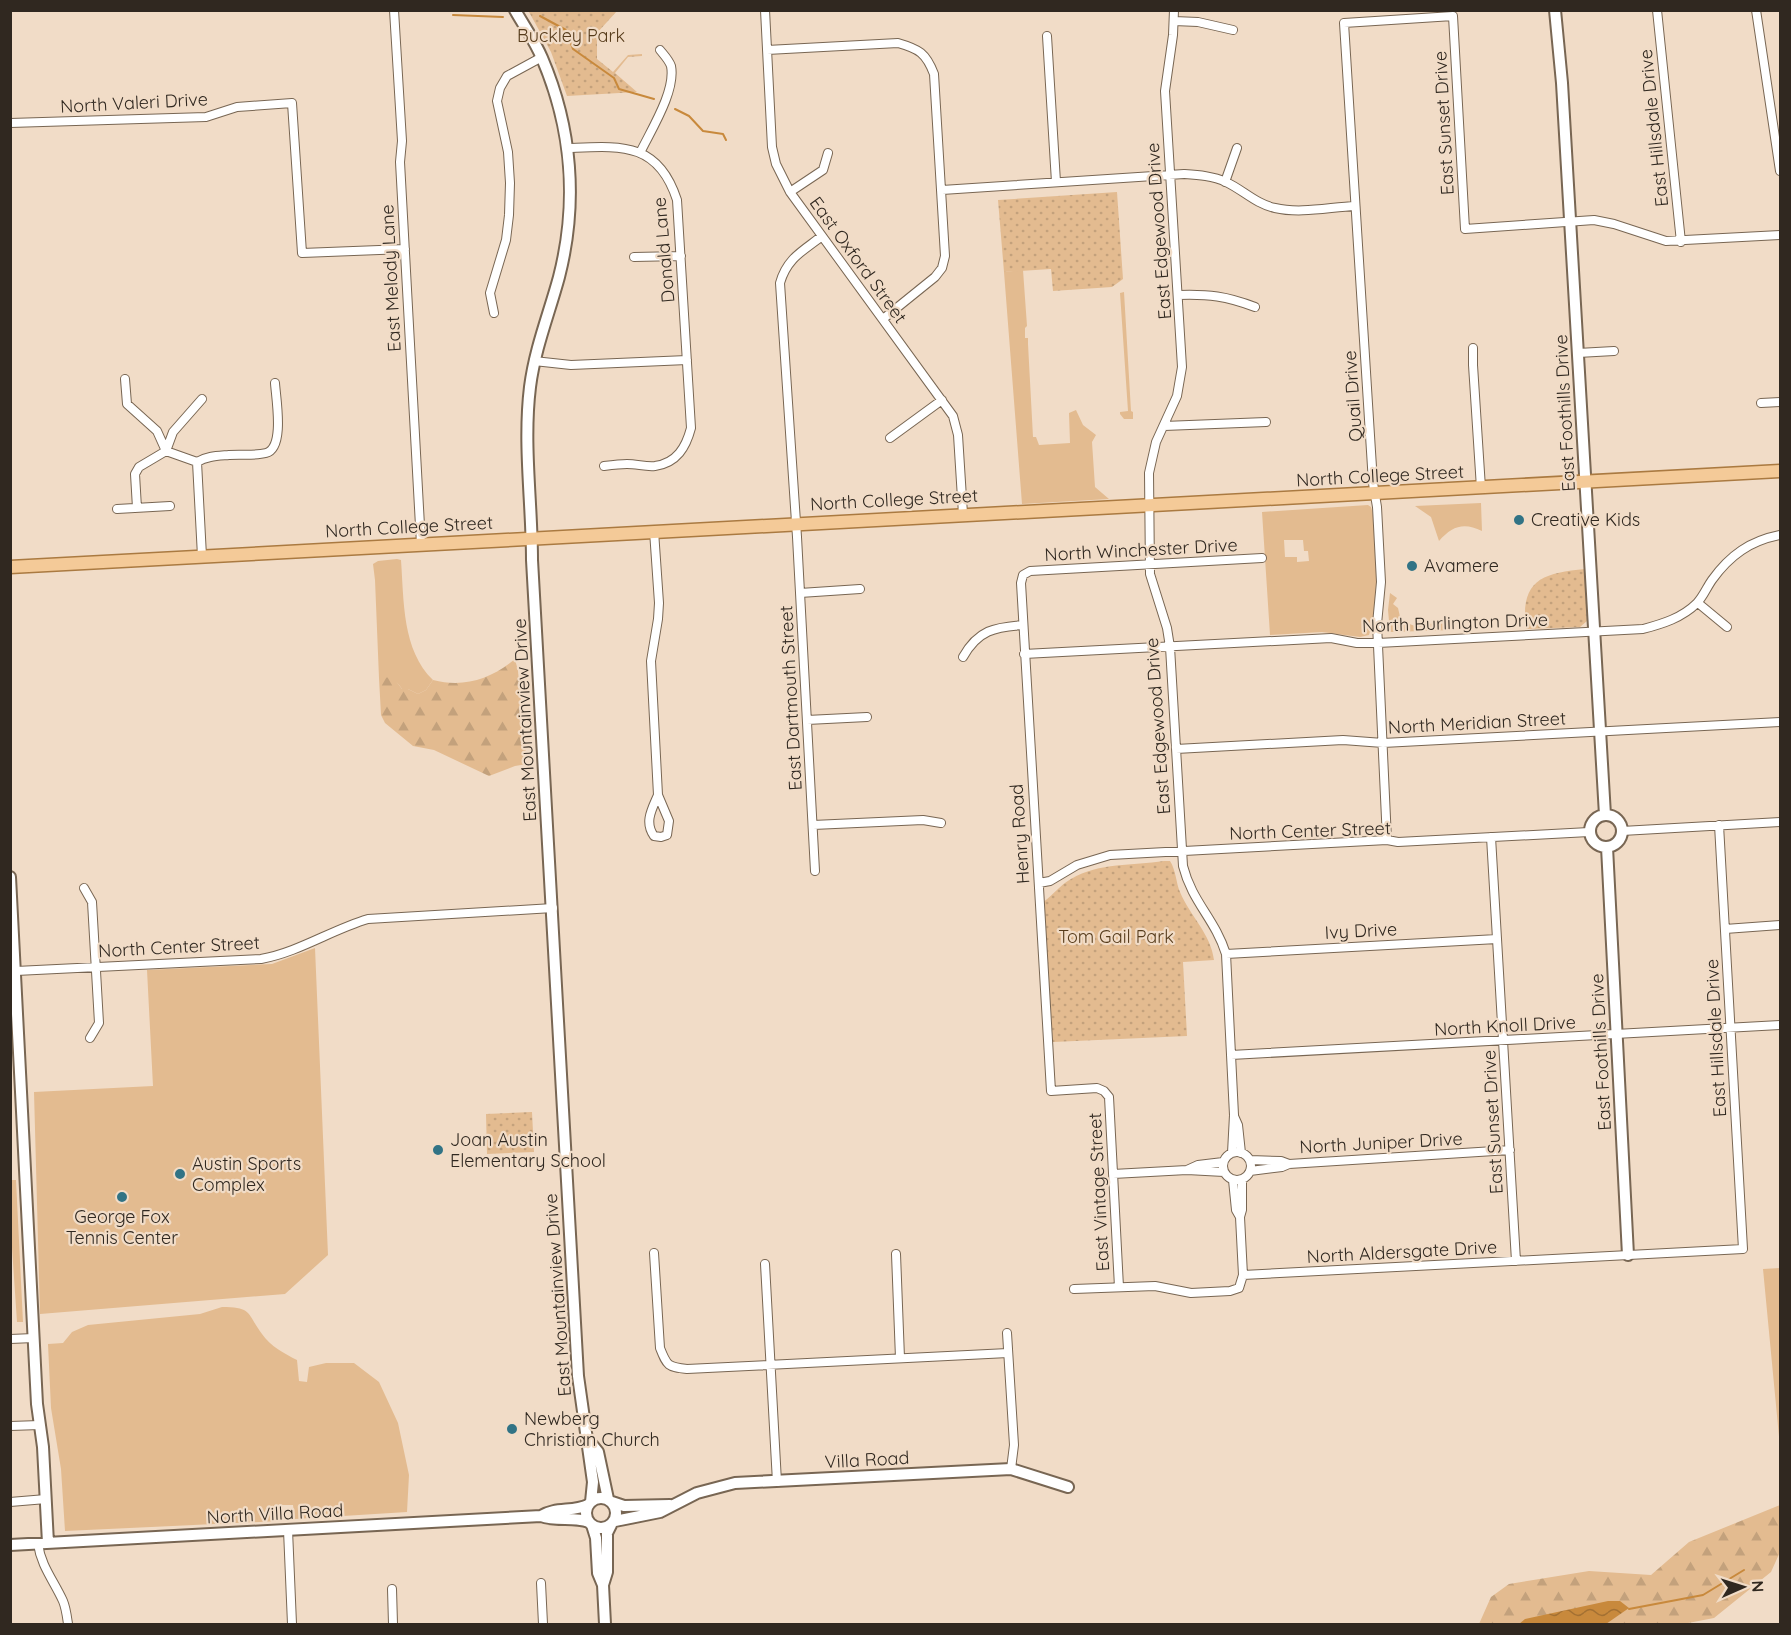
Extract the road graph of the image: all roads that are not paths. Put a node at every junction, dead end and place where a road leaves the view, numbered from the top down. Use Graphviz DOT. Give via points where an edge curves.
graph roads {
  1 [pos="394,10"];
  2 [pos="515,10"];
  3 [pos="765,10"];
  4 [pos="1174,10"];
  5 [pos="1555,10"];
  6 [pos="1657,10"];
  7 [pos="1756,10"];
  8 [pos="1454,16"];
  9 [pos="1174,21"];
  10 [pos="1233,30"];
  11 [pos="1047,36"];
  12 [pos="660,50"];
  13 [pos="767,50"];
  14 [pos="542,57"];
  15 [pos="10,123"];
  16 [pos="568,148"];
  17 [pos="1238,148"];
  18 [pos="640,153"];
  19 [pos="828,153"];
  20 [pos="1780,171"];
  21 [pos="1170,175"];
  22 [pos="1056,182"];
  23 [pos="1225,182"];
  24 [pos="942,190"];
  25 [pos="790,192"];
  26 [pos="1355,206"];
  27 [pos="1570,222"];
  28 [pos="1780,235"];
  29 [pos="822,236"];
  30 [pos="1681,242"];
  31 [pos="405,249"];
  32 [pos="681,256"];
  33 [pos="634,257"];
  34 [pos="1178,295"];
  35 [pos="1255,307"];
  36 [pos="495,313"];
  37 [pos="883,319"];
  38 [pos="1473,348"];
  39 [pos="1614,351"];
  40 [pos="1578,352"];
  41 [pos="687,360"];
  42 [pos="534,362"];
  43 [pos="125,379"];
  44 [pos="275,383"];
  45 [pos="202,399"];
  46 [pos="942,400"];
  47 [pos="1780,402"];
  48 [pos="1761,403"];
  49 [pos="1266,422"];
  50 [pos="1164,426"];
  51 [pos="890,438"];
  52 [pos="166,451"];
  53 [pos="197,462"];
  54 [pos="604,466"];
  55 [pos="1780,471"];
  56 [pos="1586,482"];
  57 [pos="1480,488"];
  58 [pos="1375,494"];
  59 [pos="170,506"];
  60 [pos="1149,506"];
  61 [pos="137,508"];
  62 [pos="117,509"];
  63 [pos="963,514"];
  64 [pos="796,523"];
  65 [pos="654,531"];
  66 [pos="1780,536"];
  67 [pos="532,538"];
  68 [pos="421,544"];
  69 [pos="202,556"];
  70 [pos="1262,558"];
  71 [pos="1150,564"];
  72 [pos="10,567"];
  73 [pos="1023,575"];
  74 [pos="860,589"];
  75 [pos="800,593"];
  76 [pos="1698,603"];
  77 [pos="1023,625"];
  78 [pos="1727,627"];
  79 [pos="1595,632"];
  80 [pos="1378,644"];
  81 [pos="1170,646"];
  82 [pos="1024,654"];
  83 [pos="963,657"];
  84 [pos="867,717"];
  85 [pos="807,720"];
  86 [pos="1780,722"];
  87 [pos="1600,732"];
  88 [pos="1383,743"];
  89 [pos="1176,748"];
  90 [pos="658,795"];
  91 [pos="1605,815"];
  92 [pos="1780,822"];
  93 [pos="941,823"];
  94 [pos="813,825"];
  95 [pos="1719,825"];
  96 [pos="1622,831"];
  97 [pos="1589,832"];
  98 [pos="1491,837"];
  99 [pos="1387,840"];
  100 [pos="1607,847"];
  101 [pos="1181,851"];
  102 [pos="815,872"];
  103 [pos="10,877"];
  104 [pos="1038,883"];
  105 [pos="84,888"];
  106 [pos="553,908"];
  107 [pos="1780,926"];
  108 [pos="1725,929"];
  109 [pos="1497,939"];
  110 [pos="1226,954"];
  111 [pos="96,967"];
  112 [pos="16,970"];
  113 [pos="1780,1025"];
  114 [pos="1730,1028"];
  115 [pos="1617,1034"];
  116 [pos="90,1038"];
  117 [pos="1503,1041"];
  118 [pos="1231,1055"];
  119 [pos="15,1063"];
  120 [pos="1109,1097"];
  121 [pos="1234,1115"];
  122 [pos="1510,1150"];
  123 [pos="1232,1153"];
  124 [pos="1241,1153"];
  125 [pos="1250,1160"];
  126 [pos="1223,1162"];
  127 [pos="1289,1164"];
  128 [pos="1187,1170"];
  129 [pos="1224,1172"];
  130 [pos="1250,1172"];
  131 [pos="1113,1174"];
  132 [pos="1242,1179"];
  133 [pos="1233,1180"];
  134 [pos="1240,1217"];
  135 [pos="1743,1249"];
  136 [pos="654,1253"];
  137 [pos="896,1254"];
  138 [pos="1628,1255"];
  139 [pos="1516,1261"];
  140 [pos="765,1264"];
  141 [pos="1244,1275"];
  142 [pos="1119,1287"];
  143 [pos="1074,1289"];
  144 [pos="1007,1333"];
  145 [pos="34,1338"];
  146 [pos="10,1339"];
  147 [pos="1008,1353"];
  148 [pos="900,1358"];
  149 [pos="770,1365"];
  150 [pos="40,1425"];
  151 [pos="10,1426"];
  152 [pos="589,1441"];
  153 [pos="1011,1469"];
  154 [pos="777,1482"];
  155 [pos="1068,1487"];
  156 [pos="46,1499"];
  157 [pos="610,1501"];
  158 [pos="10,1502"];
  159 [pos="589,1503"];
  160 [pos="670,1505"];
  161 [pos="541,1516"];
  162 [pos="613,1523"];
  163 [pos="590,1524"];
  164 [pos="288,1530"];
  165 [pos="43,1543"];
  166 [pos="10,1545"];
  167 [pos="541,1583"];
  168 [pos="603,1585"];
  169 [pos="392,1589"];
  170 [pos="68,1624"];
  171 [pos="292,1624"];
  172 [pos="393,1624"];
  173 [pos="543,1624"];
  174 [pos="605,1624"];
  1 -- 31 [label="street, East Melody Lane"];
  2 -- 14 [label="street, East Mountainview Drive"];
  3 -- 13 [label="street, East Oxford Street"];
  4 -- 9 [label="street, East Edgewood Drive"];
  5 -- 27 [label="street, East Foothills Drive"];
  6 -- 30 [label="street, East Hillsdale Drive"];
  7 -- 20 [label="street"];
  8 -- 26 [label="street, Quail Drive" via="1344,23"];
  8 -- 27 [label="street, East Sunset Drive" via="1465,229"];
  9 -- 10 [label="street"];
  9 -- 21 [label="street, East Edgewood Drive" via="1165,85"];
  11 -- 22 [label="street"];
  12 -- 18 [label="street" via="670,63 672,79"];
  13 -- 24 [label="street" via="898,43 922,53 934,74"];
  13 -- 25 [label="street, East Oxford Street" via="772,147"];
  14 -- 16 [label="street, East Mountainview Drive"];
  14 -- 36 [label="street" via="507,76 497,101 510,183 506,240 490,293"];
  15 -- 31 [label="street, North Valeri Drive" via="206,117 237,107 292,104 302,253"];
  16 -- 18 [label="street, Donald Lane" via="627,148"];
  16 -- 42 [label="street, East Mountainview Drive" via="566,244"];
  17 -- 23 [label="street"];
  18 -- 32 [label="street, Donald Lane" via="658,164 673,188"];
  19 -- 25 [label="street" via="823,170"];
  21 -- 22 [label="street"];
  21 -- 23 [label="street" via="1200,175"];
  21 -- 34 [label="street, East Edgewood Drive"];
  22 -- 24 [label="street"];
  23 -- 26 [label="street" via="1275,208"];
  24 -- 37 [label="street" via="942,268 926,286"];
  25 -- 29 [label="street, East Oxford Street"];
  26 -- 58 [label="street, Quail Drive"];
  27 -- 30 [label="street" via="1602,221"];
  27 -- 40 [label="street, East Foothills Drive"];
  28 -- 30 [label="street"];
  29 -- 37 [label="street, East Oxford Street"];
  29 -- 64 [label="street, East Dartmouth Street" via="790,261 780,283"];
  31 -- 68 [label="street, East Melody Lane"];
  32 -- 33 [label="street"];
  32 -- 41 [label="street, Donald Lane"];
  34 -- 35 [label="street" via="1225,296"];
  34 -- 50 [label="street, East Edgewood Drive" via="1181,381"];
  37 -- 46 [label="street, East Oxford Street"];
  38 -- 57 [label="street"];
  39 -- 40 [label="street"];
  40 -- 56 [label="street, East Foothills Drive"];
  41 -- 42 [label="street" via="571,365"];
  41 -- 54 [label="street, Donald Lane" via="691,428 679,455 669,463 654,466"];
  42 -- 67 [label="street, East Mountainview Drive" via="528,418"];
  43 -- 52 [label="street" via="127,404 157,431"];
  44 -- 53 [label="street" via="275,446 268,453 214,456"];
  45 -- 52 [label="street" via="173,432"];
  46 -- 51 [label="street"];
  46 -- 63 [label="street, East Oxford Street" via="953,416 958,435"];
  47 -- 48 [label="street"];
  49 -- 50 [label="street"];
  50 -- 60 [label="street, East Edgewood Drive" via="1150,461"];
  52 -- 53 [label="street"];
  52 -- 61 [label="street" via="139,467 135,474"];
  53 -- 69 [label="street"];
  55 -- 56 [label="main road, North College Street"];
  56 -- 57 [label="main road, North College Street"];
  56 -- 79 [label="street, East Foothills Drive"];
  57 -- 58 [label="main road, North College Street"];
  58 -- 60 [label="main road, North College Street"];
  58 -- 80 [label="street, Quail Drive" via="1381,582"];
  59 -- 61 [label="street"];
  60 -- 63 [label="main road, North College Street"];
  60 -- 71 [label="street, East Edgewood Drive"];
  61 -- 62 [label="street"];
  63 -- 64 [label="main road, North College Street"];
  64 -- 65 [label="main road, North College Street"];
  64 -- 75 [label="street, East Dartmouth Street"];
  65 -- 67 [label="main road, North College Street"];
  65 -- 90 [label="street" via="658,611 651,661"];
  66 -- 76 [label="street, North Burlington Drive" via="1763,539 1734,555"];
  67 -- 68 [label="main road, North College Street"];
  67 -- 106 [label="street, East Mountainview Drive"];
  68 -- 69 [label="main road, North College Street"];
  69 -- 72 [label="main road, North College Street"];
  70 -- 71 [label="street, North Winchester Drive"];
  71 -- 73 [label="street, North Winchester Drive" via="1030,571"];
  71 -- 81 [label="street, East Edgewood Drive" via="1151,581"];
  73 -- 77 [label="street, Henry Road"];
  74 -- 75 [label="street"];
  75 -- 85 [label="street, East Dartmouth Street"];
  76 -- 78 [label="street"];
  76 -- 79 [label="street, North Burlington Drive" via="1658,625"];
  77 -- 82 [label="street, Henry Road"];
  77 -- 83 [label="street" via="985,633"];
  79 -- 80 [label="street, North Burlington Drive"];
  79 -- 87 [label="street, East Foothills Drive"];
  80 -- 81 [label="street, North Burlington Drive" via="1331,638"];
  80 -- 88 [label="street, Quail Drive"];
  81 -- 82 [label="street, North Burlington Drive"];
  81 -- 89 [label="street, East Edgewood Drive"];
  82 -- 104 [label="street, Henry Road"];
  84 -- 85 [label="street"];
  85 -- 94 [label="street, East Dartmouth Street"];
  86 -- 87 [label="street, North Meridian Street"];
  87 -- 88 [label="street, North Meridian Street"];
  87 -- 91 [label="street, East Foothills Drive"];
  88 -- 89 [label="street, North Meridian Street" via="1343,740"];
  88 -- 99 [label="street, Quail Drive"];
  89 -- 101 [label="street, East Edgewood Drive"];
  90 -- 90 [label="street" via="649,822 654,836 661,837 667,835 669,821"];
  91 -- 96 [label="street" via="1614,817"];
  91 -- 97 [label="street" via="1595,818"];
  92 -- 95 [label="street"];
  93 -- 94 [label="street" via="923,819"];
  94 -- 102 [label="street, East Dartmouth Street"];
  95 -- 96 [label="street"];
  95 -- 108 [label="street, East Hillsdale Drive"];
  96 -- 100 [label="street" via="1616,844"];
  97 -- 98 [label="street, North Center Street"];
  97 -- 100 [label="street" via="1597,845"];
  98 -- 99 [label="street, North Center Street"];
  98 -- 109 [label="street, East Sunset Drive"];
  99 -- 101 [label="street, North Center Street"];
  100 -- 115 [label="street, East Foothills Drive"];
  101 -- 104 [label="street, North Center Street" via="1110,855"];
  101 -- 110 [label="street, East Edgewood Drive" via="1187,883 1218,932"];
  103 -- 112 [label="street"];
  104 -- 120 [label="street, Henry Road" via="1051,1091 1097,1088"];
  105 -- 111 [label="street" via="92,902"];
  106 -- 111 [label="street, North Center Street" via="368,919 277,956"];
  106 -- 152 [label="street, East Mountainview Drive" via="578,1377"];
  107 -- 108 [label="street"];
  108 -- 114 [label="street, East Hillsdale Drive"];
  109 -- 110 [label="street, Ivy Drive"];
  109 -- 117 [label="street, East Sunset Drive"];
  110 -- 118 [label="street, East Edgewood Drive"];
  111 -- 112 [label="street, North Center Street"];
  111 -- 116 [label="street" via="99,1023"];
  112 -- 119 [label="street"];
  113 -- 114 [label="street, North Knoll Drive"];
  114 -- 115 [label="street, North Knoll Drive"];
  114 -- 135 [label="street, East Hillsdale Drive"];
  115 -- 117 [label="street, North Knoll Drive"];
  115 -- 138 [label="street, East Foothills Drive"];
  117 -- 118 [label="street, North Knoll Drive"];
  117 -- 122 [label="street, East Sunset Drive"];
  118 -- 121 [label="street, East Edgewood Drive"];
  119 -- 145 [label="street"];
  120 -- 131 [label="street, East Vintage Street"];
  121 -- 123 [label="street, East Edgewood Drive"];
  121 -- 124 [label="street, East Edgewood Drive"];
  122 -- 127 [label="street, North Juniper Drive"];
  122 -- 139 [label="street, East Sunset Drive"];
  123 -- 124 [label="street"];
  123 -- 126 [label="street"];
  124 -- 125 [label="street"];
  125 -- 127 [label="street, North Juniper Drive"];
  125 -- 130 [label="street"];
  126 -- 128 [label="street"];
  126 -- 129 [label="street"];
  127 -- 130 [label="street, North Juniper Drive"];
  128 -- 129 [label="street"];
  128 -- 131 [label="street"];
  129 -- 133 [label="street"];
  130 -- 132 [label="street"];
  131 -- 142 [label="street, East Vintage Street"];
  132 -- 133 [label="street"];
  132 -- 134 [label="street"];
  133 -- 134 [label="street"];
  134 -- 141 [label="street"];
  135 -- 138 [label="street, North Aldersgate Drive"];
  136 -- 149 [label="street" via="660,1348 665,1362 687,1369"];
  137 -- 148 [label="street"];
  138 -- 139 [label="street, North Aldersgate Drive"];
  139 -- 141 [label="street, North Aldersgate Drive"];
  140 -- 149 [label="street"];
  141 -- 142 [label="street" via="1239,1288 1230,1291 1191,1293 1155,1286"];
  142 -- 143 [label="street"];
  144 -- 147 [label="street"];
  145 -- 146 [label="street"];
  145 -- 150 [label="street"];
  147 -- 148 [label="street"];
  147 -- 153 [label="street" via="1014,1445"];
  148 -- 149 [label="street"];
  149 -- 154 [label="street"];
  150 -- 151 [label="street"];
  150 -- 156 [label="street"];
  152 -- 157 [label="street, East Mountainview Drive" via="598,1452"];
  152 -- 159 [label="street, East Mountainview Drive" via="594,1482"];
  153 -- 154 [label="street, Villa Road"];
  153 -- 155 [label="street, Villa Road"];
  154 -- 160 [label="street, Villa Road" via="716,1486"];
  156 -- 158 [label="street"];
  156 -- 165 [label="street"];
  157 -- 159 [label="street" via="599,1498"];
  157 -- 160 [label="street, Villa Road" via="624,1506"];
  157 -- 162 [label="street" via="617,1511"];
  159 -- 161 [label="street, North Villa Road" via="575,1510 549,1511"];
  159 -- 163 [label="street" via="586,1514"];
  160 -- 162 [label="street, Villa Road" via="660,1512"];
  161 -- 163 [label="street, North Villa Road"];
  161 -- 164 [label="street, North Villa Road"];
  162 -- 163 [label="street" via="602,1529"];
  162 -- 168 [label="street" via="607,1533 608,1572"];
  163 -- 168 [label="street"];
  164 -- 165 [label="street, North Villa Road"];
  164 -- 171 [label="street"];
  165 -- 166 [label="street, North Villa Road"];
  165 -- 170 [label="street" via="39,1556 63,1601"];
  167 -- 173 [label="street"];
  168 -- 174 [label="street"];
  169 -- 172 [label="street"];
}
